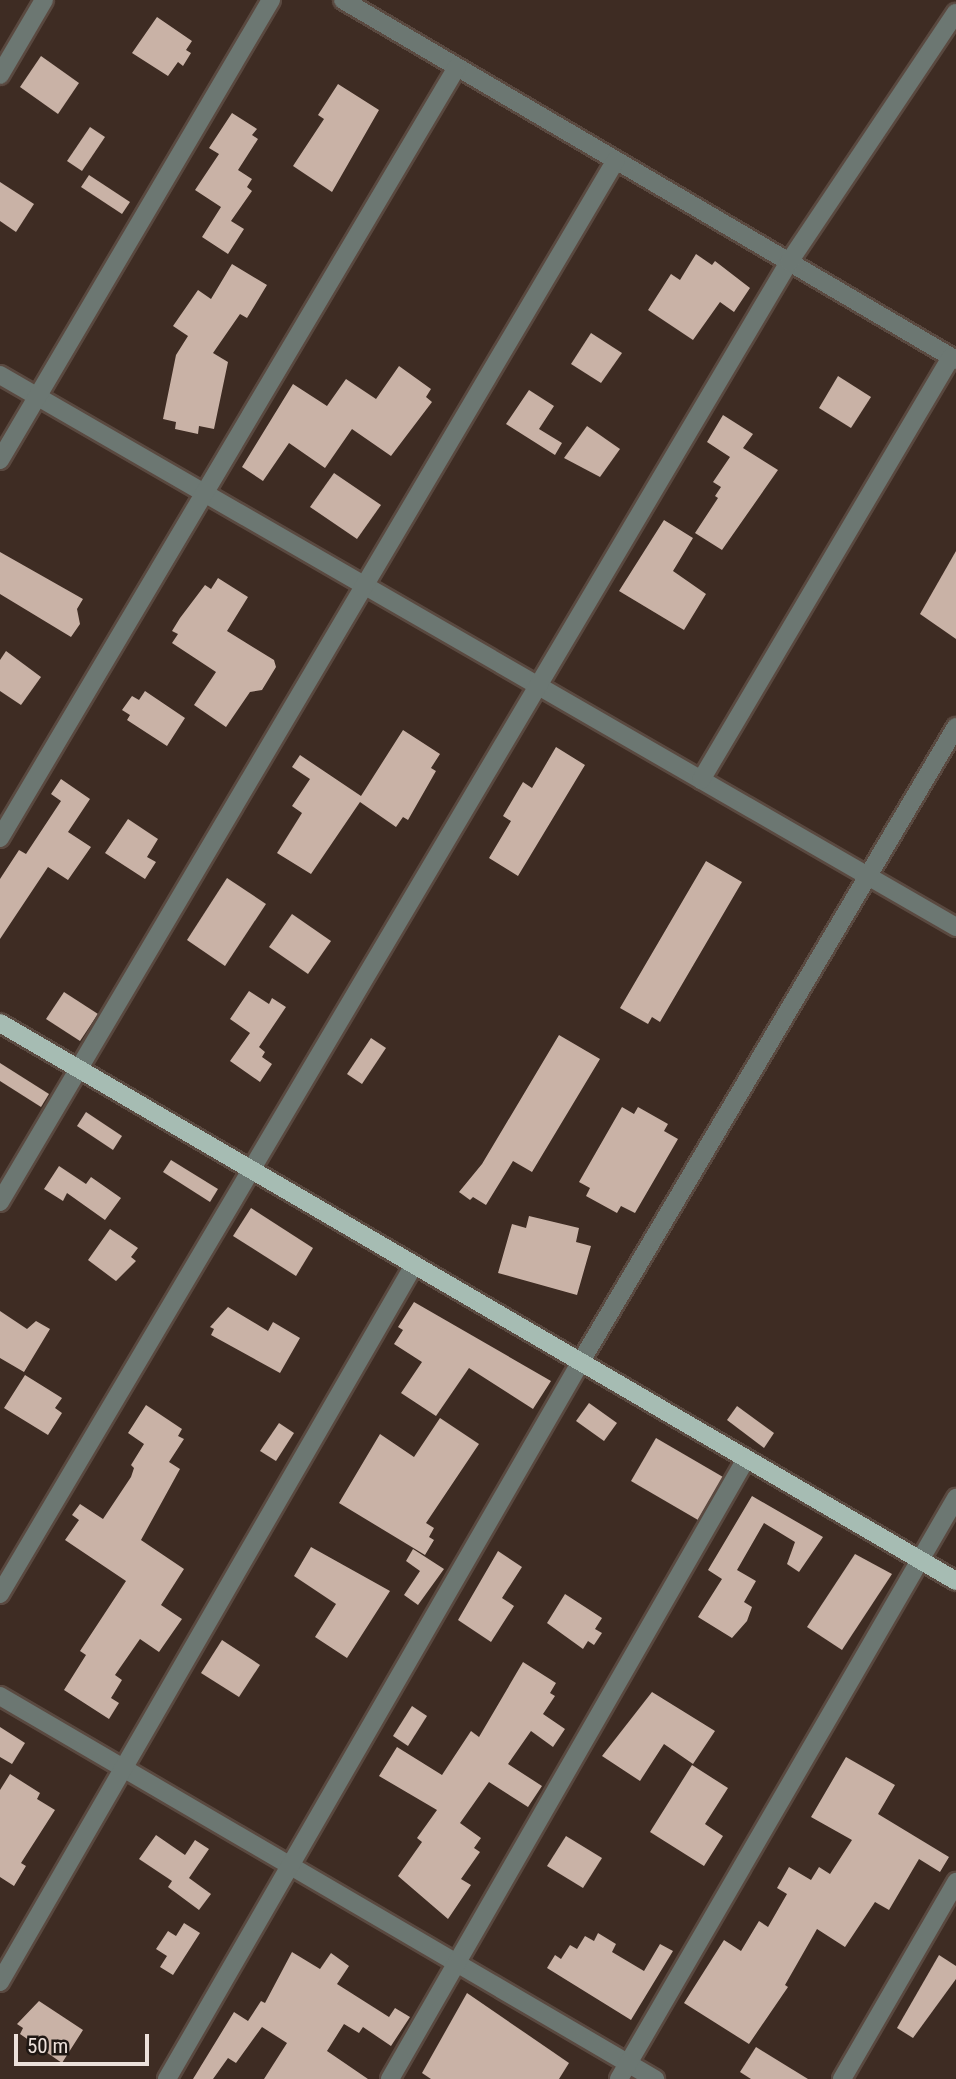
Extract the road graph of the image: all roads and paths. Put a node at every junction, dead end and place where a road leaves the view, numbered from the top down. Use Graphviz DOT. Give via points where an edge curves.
graph roads {
  1 [pos="44,0"];
  2 [pos="271,0"];
  3 [pos="343,0"];
  4 [pos="956,13"];
  5 [pos="457,67"];
  6 [pos="0,75"];
  7 [pos="616,160"];
  8 [pos="789,262"];
  9 [pos="954,359"];
  10 [pos="0,374"];
  11 [pos="37,397"];
  12 [pos="0,460"];
  13 [pos="204,496"];
  14 [pos="364,587"];
  15 [pos="536,686"];
  16 [pos="956,727"];
  17 [pos="701,780"];
  18 [pos="0,838"];
  19 [pos="868,876"];
  20 [pos="956,927"];
  21 [pos="0,1023"];
  22 [pos="78,1069"];
  23 [pos="251,1170"];
  24 [pos="0,1202"];
  25 [pos="414,1265"];
  26 [pos="580,1363"];
  27 [pos="746,1459"];
  28 [pos="956,1498"];
  29 [pos="920,1560"];
  30 [pos="956,1581"];
  31 [pos="0,1594"];
  32 [pos="0,1696"];
  33 [pos="123,1768"];
  34 [pos="290,1866"];
  35 [pos="956,1882"];
  36 [pos="457,1964"];
  37 [pos="0,1982"];
  38 [pos="623,2071"];
  39 [pos="167,2079"];
  40 [pos="390,2079"];
  41 [pos="655,2079"];
  42 [pos="842,2079"];
  1 -- 6 [label="street"];
  2 -- 11 [label="street"];
  3 -- 5 [label="street"];
  4 -- 8 [label="street"];
  5 -- 7 [label="street"];
  5 -- 13 [label="street"];
  7 -- 8 [label="street"];
  7 -- 14 [label="street"];
  8 -- 9 [label="street"];
  8 -- 15 [label="street"];
  9 -- 17 [label="street"];
  10 -- 11 [label="street"];
  11 -- 12 [label="street"];
  11 -- 13 [label="street"];
  13 -- 14 [label="street"];
  13 -- 18 [label="street"];
  14 -- 15 [label="street"];
  14 -- 22 [label="street"];
  15 -- 17 [label="street"];
  15 -- 23 [label="street"];
  16 -- 19 [label="street"];
  17 -- 19 [label="street"];
  19 -- 20 [label="street"];
  19 -- 26 [label="street"];
  21 -- 22 [label="main road"];
  22 -- 23 [label="main road"];
  22 -- 24 [label="street"];
  23 -- 25 [label="main road"];
  23 -- 31 [label="street"];
  25 -- 26 [label="main road"];
  25 -- 33 [label="street"];
  26 -- 27 [label="main road"];
  26 -- 34 [label="street"];
  27 -- 29 [label="main road"];
  27 -- 36 [label="street"];
  28 -- 29 [label="street"];
  29 -- 30 [label="main road"];
  29 -- 38 [label="street"];
  32 -- 33 [label="street"];
  33 -- 34 [label="street"];
  33 -- 37 [label="street"];
  34 -- 36 [label="street"];
  34 -- 39 [label="street"];
  35 -- 42 [label="street"];
  36 -- 38 [label="street"];
  36 -- 40 [label="street"];
  38 -- 41 [label="street"];
}
